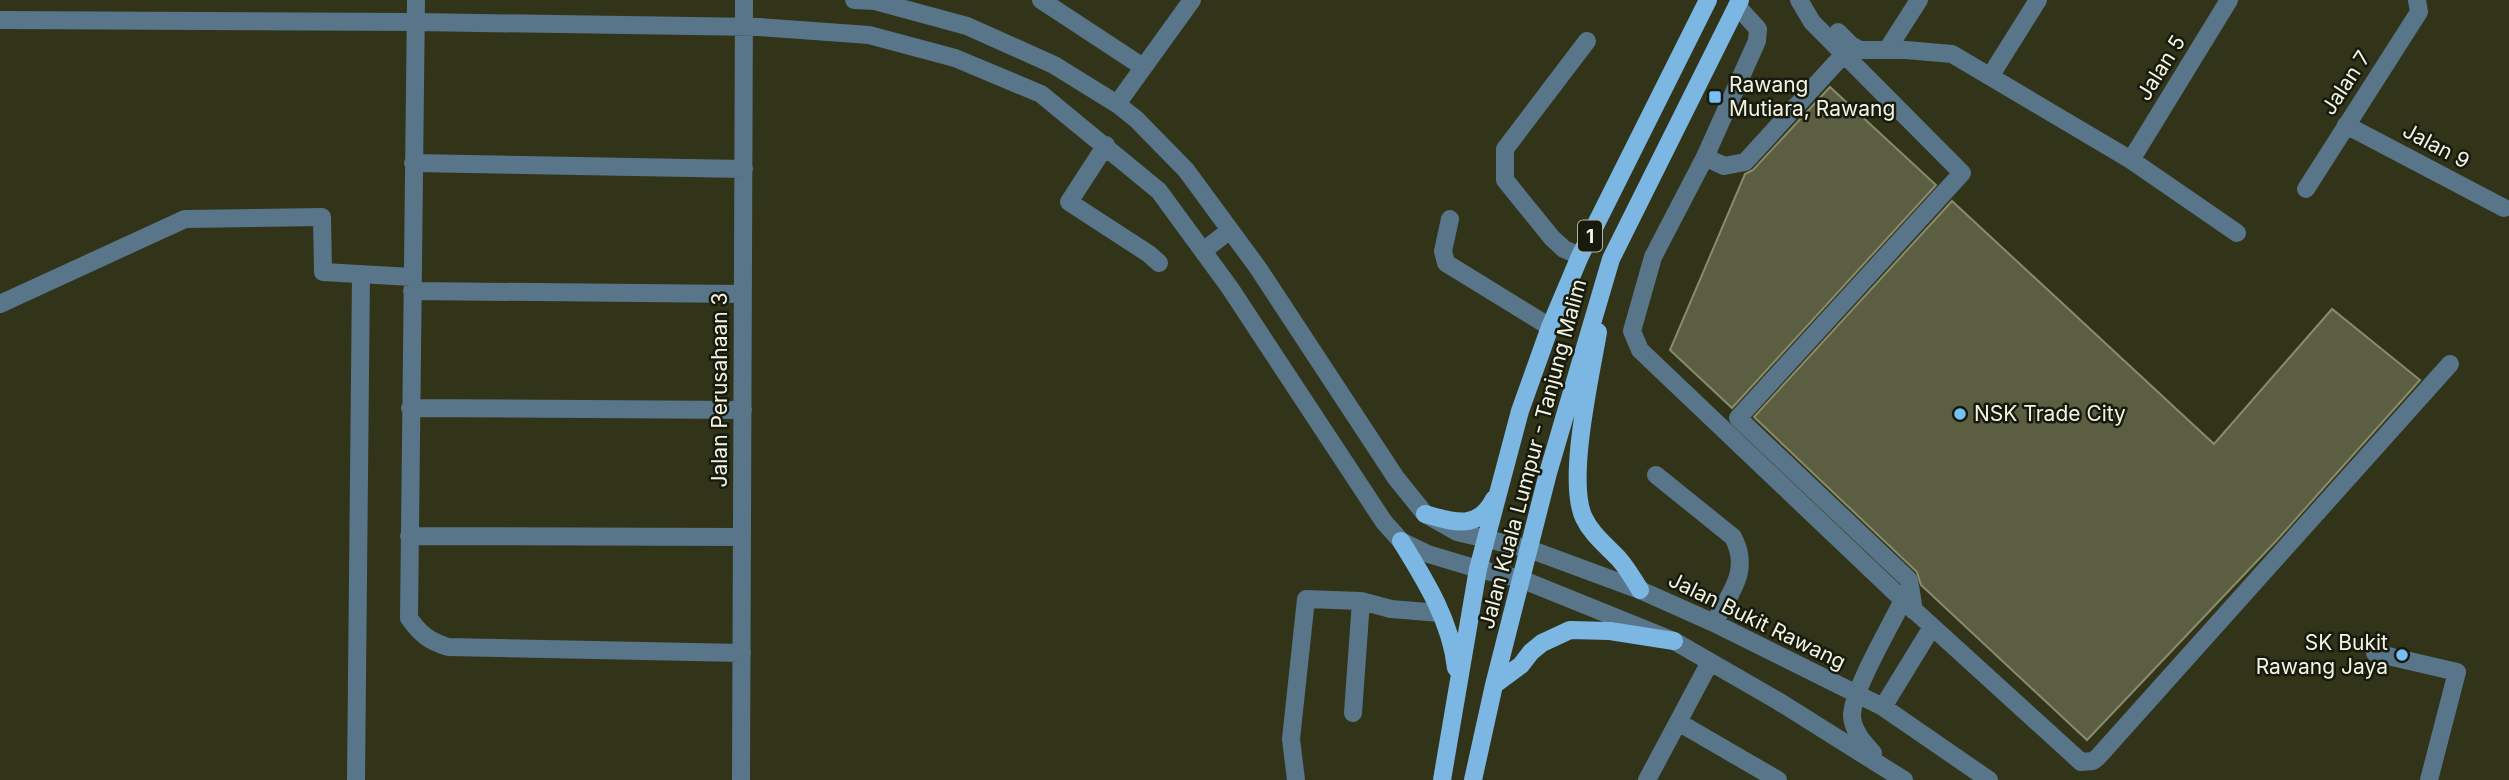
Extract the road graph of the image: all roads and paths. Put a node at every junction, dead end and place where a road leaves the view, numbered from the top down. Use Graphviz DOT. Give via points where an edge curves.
graph roads {
  1 [pos="416,0"];
  2 [pos="744,0"];
  3 [pos="854,0"];
  4 [pos="1041,0"];
  5 [pos="1192,0"];
  6 [pos="1708,0"];
  7 [pos="1799,0"];
  8 [pos="1805,0"];
  9 [pos="1919,0"];
  10 [pos="2038,0"];
  11 [pos="2230,0"];
  12 [pos="2417,0"];
  13 [pos="875,1"];
  14 [pos="1739,3"];
  15 [pos="933,8"];
  16 [pos="0,20"];
  17 [pos="415,22"];
  18 [pos="744,27"];
  19 [pos="1587,41"];
  20 [pos="1888,50"];
  21 [pos="1844,54"];
  22 [pos="1143,67"];
  23 [pos="1991,75"];
  24 [pos="1117,104"];
  25 [pos="2346,125"];
  26 [pos="1106,145"];
  27 [pos="1705,157"];
  28 [pos="2131,160"];
  29 [pos="413,163"];
  30 [pos="744,169"];
  31 [pos="2305,189"];
  32 [pos="2504,208"];
  33 [pos="1450,219"];
  34 [pos="1230,230"];
  35 [pos="2237,233"];
  36 [pos="1203,251"];
  37 [pos="1580,256"];
  38 [pos="1611,259"];
  39 [pos="1159,263"];
  40 [pos="361,274"];
  41 [pos="412,284"];
  42 [pos="743,294"];
  43 [pos="0,304"];
  44 [pos="1550,327"];
  45 [pos="2450,364"];
  46 [pos="410,408"];
  47 [pos="743,411"];
  48 [pos="1656,475"];
  49 [pos="1502,484"];
  50 [pos="1425,514"];
  51 [pos="409,536"];
  52 [pos="742,537"];
  53 [pos="1487,538"];
  54 [pos="1401,541"];
  55 [pos="1529,548"];
  56 [pos="1478,569"];
  57 [pos="1521,579"];
  58 [pos="1640,590"];
  59 [pos="1361,601"];
  60 [pos="1909,606"];
  61 [pos="1440,613"];
  62 [pos="1714,623"];
  63 [pos="1931,626"];
  64 [pos="1674,641"];
  65 [pos="741,653"];
  66 [pos="2375,653"];
  67 [pos="1710,662"];
  68 [pos="1458,685"];
  69 [pos="1494,685"];
  70 [pos="1856,694"];
  71 [pos="1883,707"];
  72 [pos="1353,713"];
  73 [pos="1678,722"];
  74 [pos="1884,766"];
  75 [pos="356,780"];
  76 [pos="741,780"];
  77 [pos="1296,780"];
  78 [pos="1441,780"];
  79 [pos="1473,780"];
  80 [pos="1647,780"];
  81 [pos="1777,780"];
  82 [pos="1904,780"];
  83 [pos="1989,780"];
  84 [pos="2429,780"];
  1 -- 17 [label="street"];
  2 -- 18 [label="street, Jalan Perusahaan 3"];
  3 -- 13 [label="street"];
  4 -- 22 [label="street"];
  5 -- 22 [label="street"];
  6 -- 37 [label="main road, Jalan Kuala Lumpur - Tanjung Malim / 1"];
  7 -- 21 [label="street" via="1812,22"];
  8 -- 20 [label="street" via="1851,45 1860,50"];
  9 -- 20 [label="street"];
  10 -- 23 [label="street"];
  11 -- 28 [label="street, Jalan 5"];
  12 -- 25 [label="street, Jalan 7" via="2419,12"];
  13 -- 15 [label="street"];
  14 -- 27 [label="street" via="1758,29 1758,41"];
  14 -- 38 [label="main road, Jalan Kuala Lumpur - Tanjung Malim / 1"];
  15 -- 24 [label="street" via="1055,65"];
  16 -- 17 [label="street"];
  17 -- 18 [label="street"];
  17 -- 29 [label="street"];
  18 -- 26 [label="street" via="869,35 956,58 1041,94"];
  18 -- 30 [label="street, Jalan Perusahaan 3"];
  19 -- 37 [label="street" via="1505,149 1505,180 1552,239"];
  20 -- 23 [label="street" via="1952,54"];
  21 -- 27 [label="street" via="1745,162 1724,166"];
  21 -- 60 [label="street" via="1962,173 1738,418 1909,580"];
  22 -- 24 [label="street"];
  23 -- 28 [label="street"];
  24 -- 34 [label="street" via="1186,170"];
  25 -- 31 [label="street, Jalan 7"];
  25 -- 32 [label="street, Jalan 9"];
  26 -- 36 [label="street" via="1159,191"];
  26 -- 39 [label="street" via="1069,202"];
  27 -- 60 [label="street" via="1653,257 1632,331 1640,350"];
  28 -- 35 [label="street"];
  29 -- 30 [label="street"];
  29 -- 41 [label="street"];
  30 -- 42 [label="street, Jalan Perusahaan 3"];
  33 -- 44 [label="street" via="1443,251 1446,263"];
  34 -- 36 [label="street"];
  34 -- 50 [label="street" via="1396,478"];
  36 -- 54 [label="street"];
  37 -- 44 [label="main road, Jalan Kuala Lumpur - Tanjung Malim / 1"];
  38 -- 55 [label="main road, Jalan Kuala Lumpur - Tanjung Malim / 1"];
  38 -- 58 [label="main road" via="1585,408 1578,502 1594,534 1620,560"];
  40 -- 41 [label="street"];
  40 -- 43 [label="street" via="323,272 322,217 185,219"];
  40 -- 75 [label="street"];
  41 -- 42 [label="street"];
  41 -- 46 [label="street"];
  42 -- 47 [label="street, Jalan Perusahaan 3"];
  44 -- 49 [label="main road, Jalan Kuala Lumpur - Tanjung Malim / 1" via="1520,411"];
  45 -- 63 [label="street" via="2093,761 2076,759"];
  46 -- 47 [label="street"];
  46 -- 51 [label="street"];
  47 -- 52 [label="street, Jalan Perusahaan 3"];
  48 -- 62 [label="street" via="1733,537 1738,547 1740,574"];
  49 -- 50 [label="main road" via="1480,518 1458,522"];
  49 -- 53 [label="main road, Jalan Kuala Lumpur - Tanjung Malim / 1"];
  50 -- 53 [label="street, Jalan Bukit Rawang" via="1457,532"];
  51 -- 52 [label="street"];
  51 -- 65 [label="street" via="409,618 431,642 449,647"];
  52 -- 65 [label="street, Jalan Perusahaan 3"];
  53 -- 55 [label="street, Jalan Bukit Rawang"];
  53 -- 56 [label="main road, Jalan Kuala Lumpur - Tanjung Malim / 1"];
  54 -- 56 [label="street"];
  54 -- 61 [label="main road"];
  55 -- 57 [label="main road, Jalan Kuala Lumpur - Tanjung Malim / 1"];
  55 -- 58 [label="street, Jalan Bukit Rawang"];
  56 -- 57 [label="street"];
  56 -- 68 [label="main road, Jalan Kuala Lumpur - Tanjung Malim / 1"];
  57 -- 64 [label="street"];
  57 -- 69 [label="main road, Jalan Kuala Lumpur - Tanjung Malim / 1"];
  58 -- 62 [label="street, Jalan Bukit Rawang"];
  59 -- 61 [label="street"];
  59 -- 72 [label="street"];
  59 -- 77 [label="street" via="1306,599 1291,738"];
  60 -- 63 [label="street"];
  60 -- 70 [label="street"];
  61 -- 68 [label="main road" via="1449,632"];
  62 -- 70 [label="street, Jalan Bukit Rawang"];
  63 -- 71 [label="street"];
  64 -- 67 [label="street"];
  64 -- 69 [label="main road" via="1570,630 1542,643"];
  65 -- 76 [label="street, Jalan Perusahaan 3"];
  66 -- 84 [label="street" via="2457,672"];
  67 -- 73 [label="street"];
  67 -- 74 [label="street"];
  68 -- 78 [label="main road, Jalan Kuala Lumpur - Tanjung Malim / 1"];
  69 -- 79 [label="main road, Jalan Kuala Lumpur - Tanjung Malim / 1"];
  70 -- 71 [label="street, Jalan Bukit Rawang"];
  70 -- 74 [label="street" via="1852,718 1859,737"];
  71 -- 83 [label="street, Jalan Bukit Rawang"];
  73 -- 80 [label="street"];
  73 -- 81 [label="street"];
  74 -- 82 [label="street"];
}
